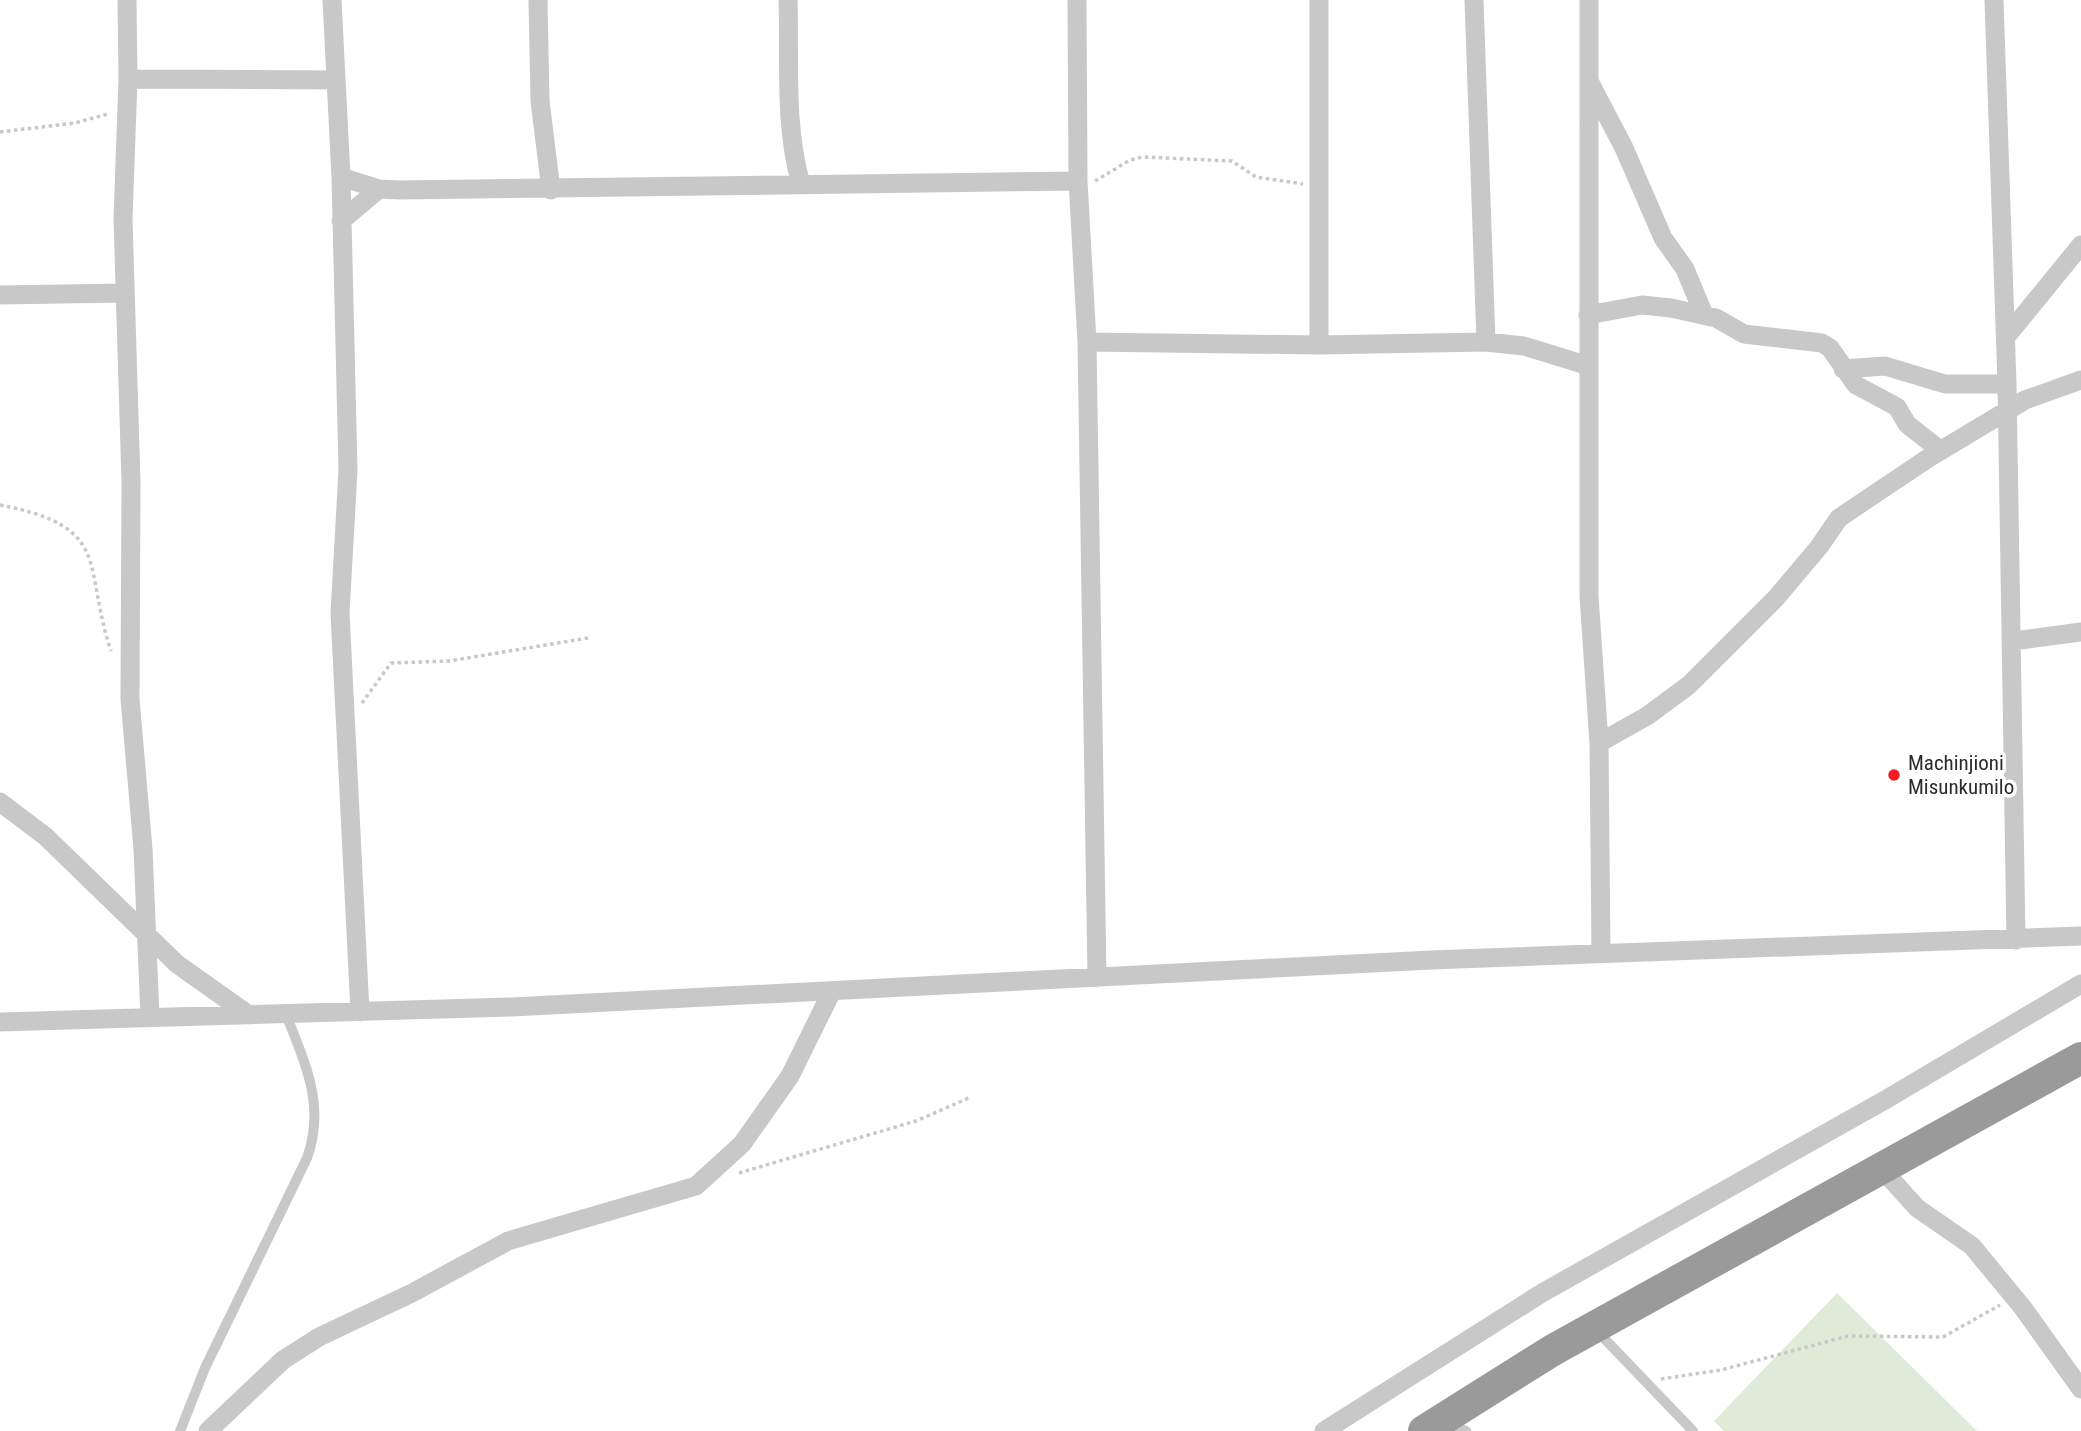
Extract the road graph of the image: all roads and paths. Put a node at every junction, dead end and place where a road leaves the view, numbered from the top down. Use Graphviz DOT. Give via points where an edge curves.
graph roads {
  1 [pos="127,0"];
  2 [pos="332,0"];
  3 [pos="538,0"];
  4 [pos="788,0"];
  5 [pos="1077,0"];
  6 [pos="1319,0"];
  7 [pos="1474,0"];
  8 [pos="1994,0"];
  9 [pos="1590,2"];
  10 [pos="128,79"];
  11 [pos="336,80"];
  12 [pos="1589,80"];
  13 [pos="126,107"];
  14 [pos="0,132"];
  15 [pos="341,177"];
  16 [pos="801,184"];
  17 [pos="1078,186"];
  18 [pos="1319,187"];
  19 [pos="379,190"];
  20 [pos="551,190"];
  21 [pos="341,221"];
  22 [pos="2081,245"];
  23 [pos="125,293"];
  24 [pos="0,295"];
  25 [pos="1588,315"];
  26 [pos="1704,315"];
  27 [pos="2006,338"];
  28 [pos="1087,342"];
  29 [pos="1486,342"];
  30 [pos="1319,345"];
  31 [pos="1588,366"];
  32 [pos="1843,369"];
  33 [pos="2081,380"];
  34 [pos="2007,384"];
  35 [pos="2008,412"];
  36 [pos="1941,451"];
  37 [pos="0,505"];
  38 [pos="2081,632"];
  39 [pos="588,638"];
  40 [pos="2012,640"];
  41 [pos="112,654"];
  42 [pos="346,719"];
  43 [pos="1599,743"];
  44 [pos="0,802"];
  45 [pos="147,935"];
  46 [pos="2081,936"];
  47 [pos="2016,940"];
  48 [pos="1601,954"];
  49 [pos="1097,978"];
  50 [pos="2081,984"];
  51 [pos="831,993"];
  52 [pos="360,1012"];
  53 [pos="286,1014"];
  54 [pos="249,1015"];
  55 [pos="150,1017"];
  56 [pos="0,1022"];
  57 [pos="2081,1058"];
  58 [pos="971,1097"];
  59 [pos="1881,1168"];
  60 [pos="712,1174"];
  61 [pos="2013,1296"];
  62 [pos="1594,1328"];
  63 [pos="1642,1379"];
  64 [pos="2081,1389"];
  65 [pos="1443,1428"];
  66 [pos="180,1431"];
  67 [pos="208,1431"];
  68 [pos="1324,1431"];
  69 [pos="1693,1431"];
  1 -- 10 [label="street"];
  2 -- 11 [label="street"];
  3 -- 20 [label="street" via="540,101"];
  4 -- 16 [label="street" via="791,119"];
  5 -- 17 [label="street"];
  6 -- 18 [label="street"];
  7 -- 29 [label="street"];
  8 -- 27 [label="street"];
  9 -- 12 [label="street"];
  10 -- 11 [label="street"];
  10 -- 13 [label="street"];
  11 -- 15 [label="street"];
  12 -- 25 [label="street"];
  12 -- 26 [label="street"];
  13 -- 14 [label="path" via="75,123"];
  13 -- 23 [label="street"];
  15 -- 19 [label="street"];
  15 -- 21 [label="street"];
  16 -- 17 [label="street"];
  16 -- 20 [label="street"];
  17 -- 18 [label="path" via="1143,157 1232,161 1256,177"];
  17 -- 28 [label="street"];
  18 -- 30 [label="street"];
  19 -- 20 [label="street"];
  19 -- 21 [label="street"];
  21 -- 42 [label="street" via="348,470 341,613"];
  22 -- 27 [label="street"];
  23 -- 24 [label="street"];
  23 -- 45 [label="street" via="132,570 130,699"];
  25 -- 26 [label="street" via="1642,305"];
  25 -- 31 [label="street"];
  26 -- 32 [label="street" via="1717,317 1744,334 1822,343"];
  27 -- 34 [label="street"];
  28 -- 30 [label="street"];
  28 -- 49 [label="street"];
  29 -- 30 [label="street"];
  29 -- 31 [label="street" via="1524,346"];
  31 -- 43 [label="street" via="1589,596"];
  32 -- 34 [label="street" via="1885,366 1945,384"];
  32 -- 36 [label="street" via="1864,392 1897,407 1907,424"];
  33 -- 35 [label="street" via="2037,395"];
  34 -- 35 [label="street"];
  35 -- 36 [label="street"];
  35 -- 40 [label="street"];
  36 -- 43 [label="street" via="1836,521 1776,598 1698,677 1647,716"];
  37 -- 41 [label="path" via="57,522 79,537 99,591"];
  38 -- 40 [label="street"];
  39 -- 42 [label="path" via="449,660 391,663"];
  40 -- 47 [label="street"];
  42 -- 52 [label="street"];
  43 -- 48 [label="street"];
  44 -- 45 [label="street" via="45,836"];
  45 -- 54 [label="street" via="177,964"];
  45 -- 55 [label="street"];
  46 -- 47 [label="street"];
  47 -- 48 [label="street"];
  48 -- 49 [label="street"];
  49 -- 51 [label="street"];
  50 -- 68 [label="street" via="1542,1293"];
  51 -- 52 [label="street"];
  51 -- 60 [label="street" via="790,1076 742,1144"];
  52 -- 53 [label="street"];
  53 -- 54 [label="street"];
  53 -- 66 [label="lane" via="317,1111 315,1135"];
  54 -- 55 [label="street"];
  55 -- 56 [label="street"];
  57 -- 59 [label="highway"];
  58 -- 60 [label="path" via="916,1121 837,1146 748,1172"];
  59 -- 61 [label="street" via="1917,1208 1972,1247"];
  59 -- 62 [label="highway"];
  60 -- 67 [label="street" via="667,1198 509,1241 319,1337 283,1360"];
  61 -- 63 [label="path" via="1943,1337 1848,1336 1695,1376"];
  61 -- 64 [label="street"];
  62 -- 63 [label="lane"];
  62 -- 65 [label="highway" via="1553,1350"];
  63 -- 69 [label="lane"];
}
